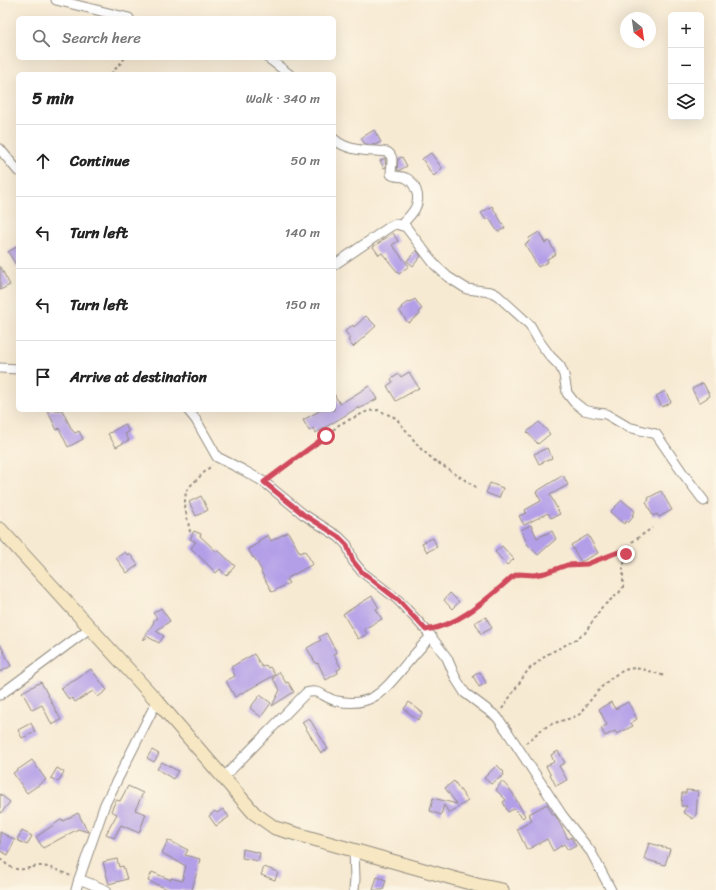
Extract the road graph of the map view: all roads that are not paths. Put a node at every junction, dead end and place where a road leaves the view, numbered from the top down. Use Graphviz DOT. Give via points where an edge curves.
graph roads {
  1 [pos="56,0"];
  2 [pos="121,16"];
  3 [pos="271,60"];
  4 [pos="286,72"];
  5 [pos="336,140"];
  6 [pos="0,149"];
  7 [pos="16,169"];
  8 [pos="401,225"];
  9 [pos="336,264"];
  10 [pos="0,368"];
  11 [pos="16,370"];
  12 [pos="190,412"];
  13 [pos="704,500"];
  14 [pos="0,529"];
  15 [pos="90,628"];
  16 [pos="428,633"];
  17 [pos="0,695"];
  18 [pos="157,701"];
  19 [pos="223,778"];
  20 [pos="354,851"];
  21 [pos="79,878"];
  22 [pos="476,888"];
  23 [pos="76,890"];
  24 [pos="106,890"];
  25 [pos="354,890"];
  26 [pos="502,890"];
  27 [pos="611,890"];
  1 -- 2 [label="street"];
  3 -- 4 [label="street"];
  5 -- 8 [label="street" via="351,148 390,154 391,174 406,178 418,194 414,212"];
  6 -- 7 [label="street"];
  8 -- 9 [label="street" via="391,226"];
  8 -- 13 [label="street" via="406,227 435,265 448,277 467,289 497,295 530,325 539,341 560,366 567,393 574,402 584,410 606,414 628,427 656,434"];
  10 -- 11 [label="street"];
  12 -- 16 [label="street" via="218,457 264,482 303,514 339,537 347,545 353,561 362,572 398,600"];
  14 -- 15 [label="main road"];
  15 -- 17 [label="street"];
  15 -- 18 [label="main road"];
  16 -- 19 [label="street" via="390,684 366,701 349,704 334,701 317,692 306,693"];
  16 -- 27 [label="street" via="447,658 465,693 497,717 562,815 591,852"];
  18 -- 19 [label="main road"];
  18 -- 21 [label="street" via="105,804"];
  19 -- 20 [label="main road" via="254,813 275,828"];
  20 -- 22 [label="main road"];
  20 -- 25 [label="street"];
  21 -- 23 [label="street"];
  21 -- 24 [label="street"];
  22 -- 26 [label="main road"];
}
